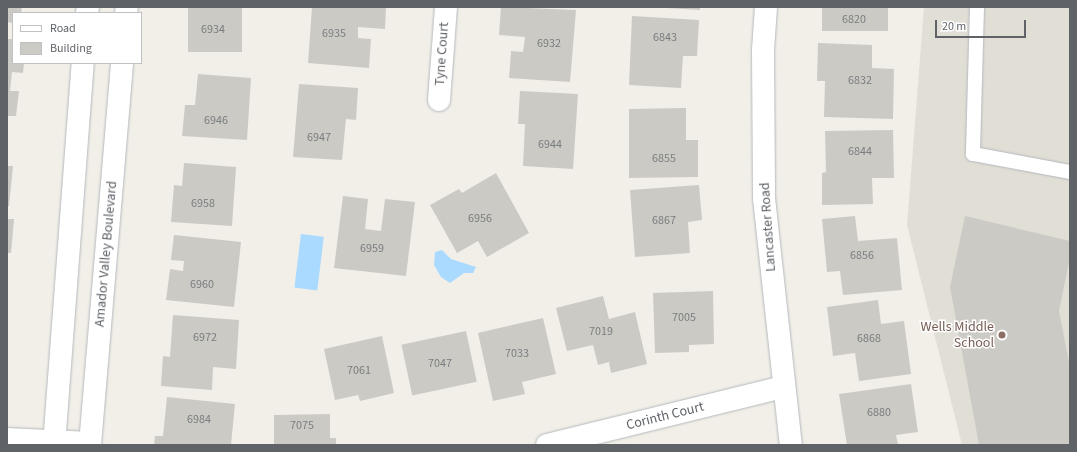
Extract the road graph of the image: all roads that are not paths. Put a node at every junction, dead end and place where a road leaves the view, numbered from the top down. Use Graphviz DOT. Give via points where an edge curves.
graph roads {
  1 [pos="446,7"];
  2 [pos="766,7"];
  3 [pos="977,7"];
  4 [pos="83,64"];
  5 [pos="122,64"];
  6 [pos="439,100"];
  7 [pos="1070,172"];
  8 [pos="783,387"];
  9 [pos="7,438"];
  10 [pos="54,443"];
  11 [pos="90,444"];
  12 [pos="547,445"];
  13 [pos="791,445"];
  1 -- 6 [label="street, Tyne Court"];
  2 -- 8 [label="street, Lancaster Road" via="762,50 764,198"];
  3 -- 7 [label="lane" via="973,154"];
  4 -- 10 [label="street"];
  5 -- 11 [label="street, Amador Valley Boulevard"];
  8 -- 12 [label="street, Corinth Court"];
  8 -- 13 [label="street, Lancaster Road"];
  9 -- 10 [label="street"];
  10 -- 11 [label="street"];
}
